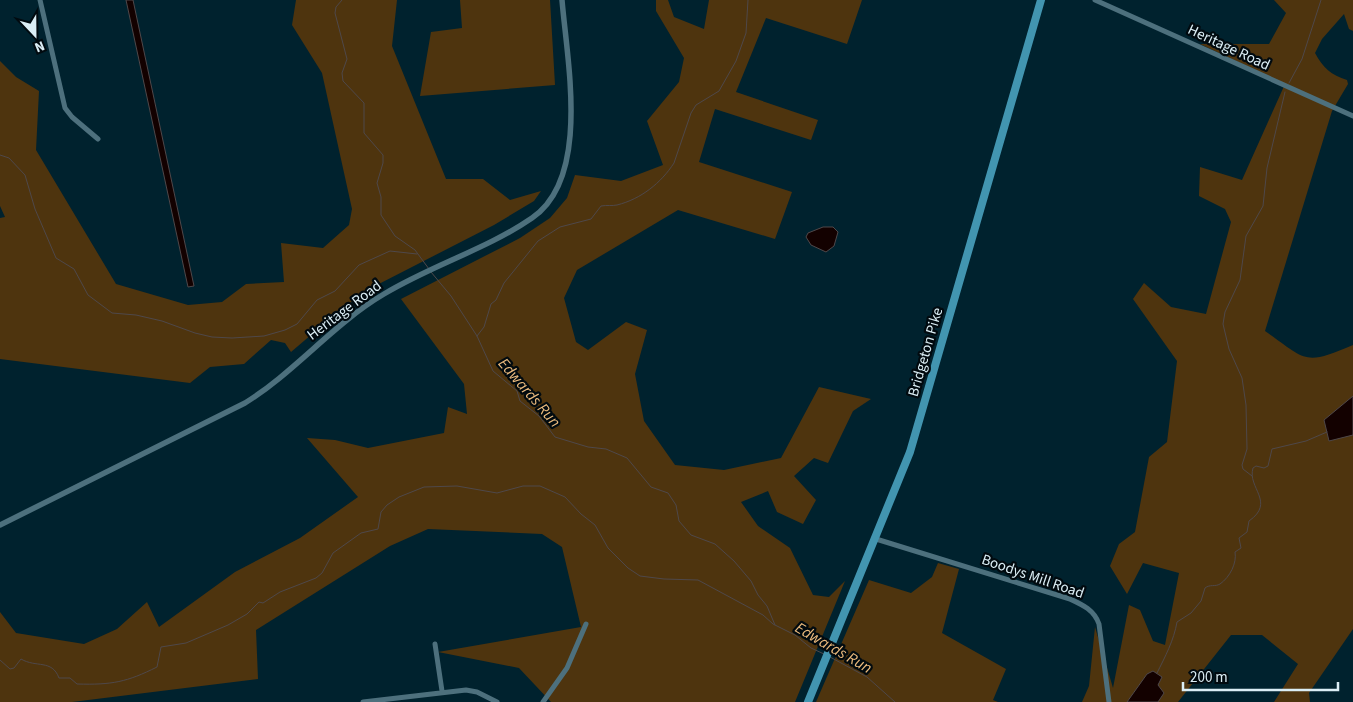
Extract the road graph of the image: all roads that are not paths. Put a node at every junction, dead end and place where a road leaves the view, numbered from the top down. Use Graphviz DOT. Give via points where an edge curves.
graph roads {
  1 [pos="40,0"];
  2 [pos="562,0"];
  3 [pos="1041,0"];
  4 [pos="1095,0"];
  5 [pos="1353,116"];
  6 [pos="98,139"];
  7 [pos="0,525"];
  8 [pos="876,539"];
  9 [pos="586,624"];
  10 [pos="435,644"];
  11 [pos="442,692"];
  12 [pos="363,702"];
  13 [pos="497,702"];
  14 [pos="544,702"];
  15 [pos="808,702"];
  16 [pos="1109,702"];
  1 -- 6 [label="street" via="65,108"];
  2 -- 7 [label="street, Heritage Road" via="570,127 566,164 558,191 545,208 526,222 392,289 362,308 245,403"];
  3 -- 8 [label="main road, Bridgeton Pike" via="912,444"];
  4 -- 5 [label="street, Heritage Road"];
  8 -- 15 [label="main road, Bridgeton Pike"];
  8 -- 16 [label="street, Boodys Mill Road" via="1070,599 1089,609 1100,624"];
  9 -- 14 [label="street" via="567,668"];
  10 -- 11 [label="street"];
  11 -- 12 [label="street"];
  11 -- 13 [label="street" via="477,692"];
}
